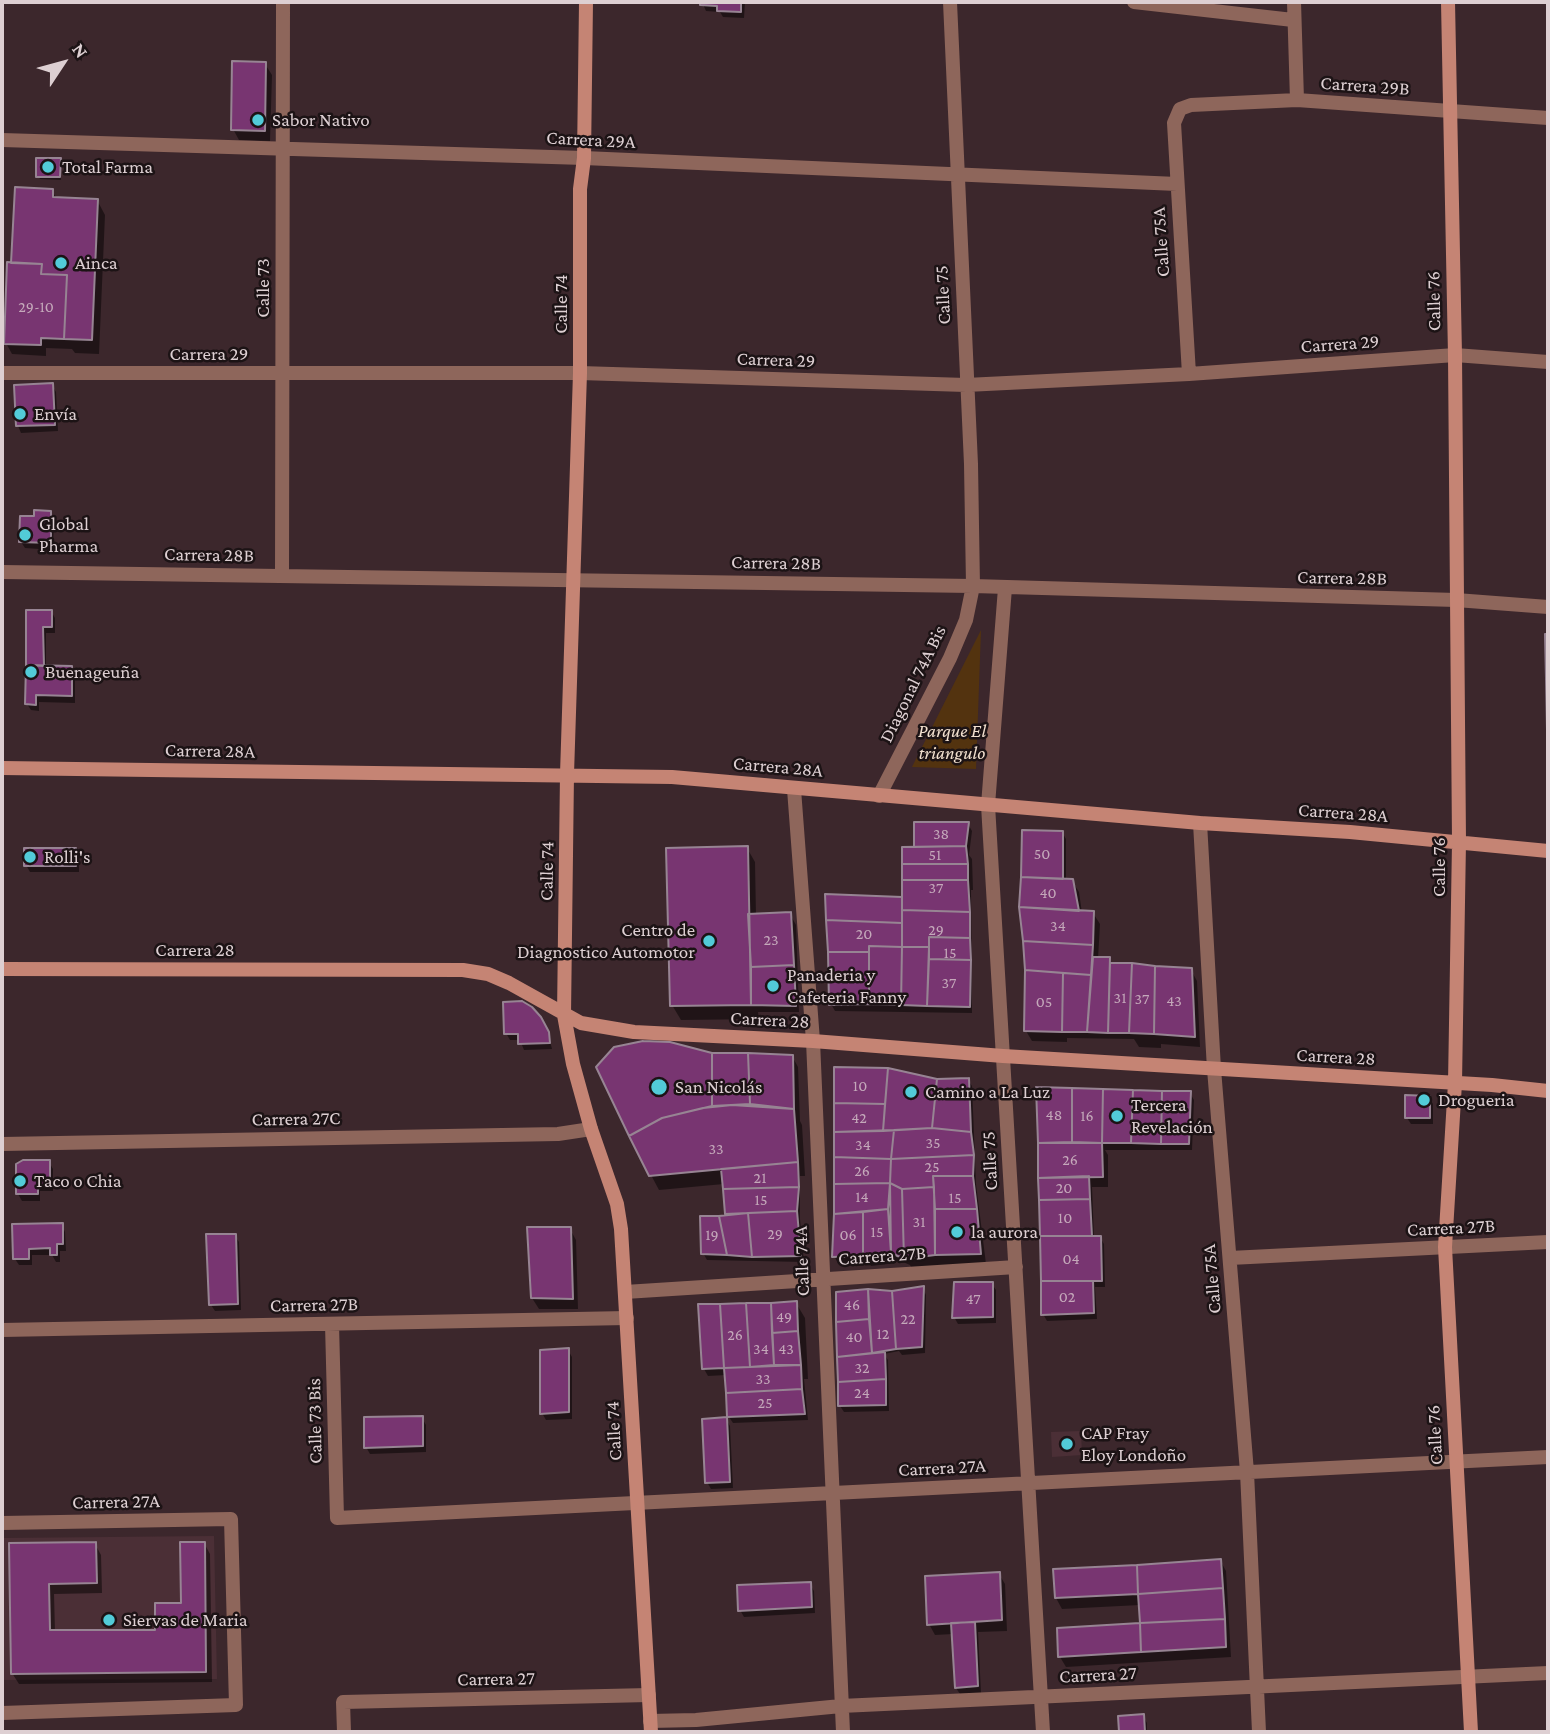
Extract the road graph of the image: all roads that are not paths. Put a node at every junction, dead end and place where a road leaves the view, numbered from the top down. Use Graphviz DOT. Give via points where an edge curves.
graph roads {
  1 [pos="284,2"];
  2 [pos="586,2"];
  3 [pos="950,2"];
  4 [pos="1134,2"];
  5 [pos="1294,2"];
  6 [pos="1448,2"];
  7 [pos="1293,20"];
  8 [pos="1297,100"];
  9 [pos="1180,109"];
  10 [pos="1449,112"];
  11 [pos="1548,118"];
  12 [pos="2,140"];
  13 [pos="283,148"];
  14 [pos="584,158"];
  15 [pos="957,176"];
  16 [pos="1177,184"];
  17 [pos="1455,355"];
  18 [pos="1548,362"];
  19 [pos="2,373"];
  20 [pos="282,373"];
  21 [pos="580,373"];
  22 [pos="1189,374"];
  23 [pos="966,385"];
  24 [pos="2,572"];
  25 [pos="282,575"];
  26 [pos="572,579"];
  27 [pos="973,586"];
  28 [pos="1005,588"];
  29 [pos="1456,600"];
  30 [pos="1548,607"];
  31 [pos="2,768"];
  32 [pos="567,774"];
  33 [pos="794,789"];
  34 [pos="879,796"];
  35 [pos="988,805"];
  36 [pos="1200,822"];
  37 [pos="1458,842"];
  38 [pos="1548,851"];
  39 [pos="2,969"];
  40 [pos="564,1015"];
  41 [pos="813,1041"];
  42 [pos="1003,1056"];
  43 [pos="1214,1069"];
  44 [pos="1455,1083"];
  45 [pos="1548,1091"];
  46 [pos="591,1129"];
  47 [pos="2,1143"];
  48 [pos="1548,1242"];
  49 [pos="1445,1247"];
  50 [pos="1230,1258"];
  51 [pos="1016,1267"];
  52 [pos="822,1279"];
  53 [pos="625,1292"];
  54 [pos="626,1318"];
  55 [pos="332,1324"];
  56 [pos="2,1330"];
  57 [pos="1548,1457"];
  58 [pos="1456,1462"];
  59 [pos="1247,1472"];
  60 [pos="1029,1483"];
  61 [pos="831,1493"];
  62 [pos="637,1503"];
  63 [pos="337,1518"];
  64 [pos="2,1523"];
  65 [pos="1548,1673"];
  66 [pos="1469,1677"];
  67 [pos="1257,1686"];
  68 [pos="649,1695"];
  69 [pos="1041,1697"];
  70 [pos="841,1706"];
  71 [pos="2,1713"];
  72 [pos="650,1727"];
  73 [pos="344,1732"];
  74 [pos="843,1732"];
  75 [pos="1043,1732"];
  76 [pos="1259,1732"];
  77 [pos="1471,1732"];
  1 -- 13 [label="street, Calle 73"];
  2 -- 14 [label="street, Calle 74"];
  3 -- 15 [label="street, Calle 75"];
  4 -- 7 [label="street"];
  5 -- 7 [label="street"];
  6 -- 10 [label="street, Calle 76"];
  7 -- 8 [label="street"];
  8 -- 9 [label="street, Carrera 29B"];
  8 -- 10 [label="street, Carrera 29B"];
  9 -- 16 [label="street, Calle 75A" via="1174,123"];
  10 -- 11 [label="street, Carrera 29B"];
  10 -- 17 [label="street, Calle 76"];
  12 -- 13 [label="street, Carrera 29A"];
  13 -- 14 [label="street, Carrera 29A"];
  13 -- 20 [label="street, Calle 73"];
  14 -- 15 [label="street, Carrera 29A"];
  14 -- 21 [label="street, Calle 74"];
  15 -- 16 [label="street, Carrera 29A"];
  15 -- 23 [label="street, Calle 75"];
  16 -- 22 [label="street, Calle 75A"];
  17 -- 18 [label="street, Carrera 29"];
  17 -- 22 [label="street, Carrera 29"];
  17 -- 29 [label="street, Calle 76"];
  19 -- 20 [label="street, Carrera 29"];
  20 -- 21 [label="street, Carrera 29"];
  20 -- 25 [label="street, Calle 73"];
  21 -- 23 [label="street, Carrera 29"];
  21 -- 26 [label="street, Calle 74"];
  22 -- 23 [label="street, Carrera 29"];
  23 -- 27 [label="street, Calle 75"];
  24 -- 25 [label="street, Carrera 28B"];
  25 -- 26 [label="street, Carrera 28B"];
  26 -- 27 [label="street, Carrera 28B"];
  26 -- 32 [label="street, Calle 74"];
  27 -- 28 [label="street, Carrera 28B"];
  27 -- 34 [label="street, Diagonal 74A Bis" via="966,620 950,658"];
  28 -- 29 [label="street, Carrera 28B"];
  28 -- 35 [label="street, Calle 75"];
  29 -- 30 [label="street, Carrera 28B"];
  29 -- 37 [label="street, Calle 76"];
  31 -- 32 [label="street, Carrera 28A"];
  32 -- 33 [label="street, Carrera 28A" via="672,776"];
  32 -- 40 [label="street, Calle 74"];
  33 -- 34 [label="street, Carrera 28A"];
  33 -- 41 [label="street, Calle 74A"];
  34 -- 35 [label="street, Carrera 28A"];
  35 -- 36 [label="street, Carrera 28A"];
  35 -- 42 [label="street, Calle 75"];
  36 -- 37 [label="street, Carrera 28A"];
  36 -- 43 [label="street, Calle 75A"];
  37 -- 38 [label="street, Carrera 28A"];
  37 -- 44 [label="street, Calle 76"];
  39 -- 40 [label="street, Carrera 28" via="463,970 509,983"];
  40 -- 41 [label="street, Carrera 28" via="601,1028 634,1032"];
  40 -- 46 [label="street, Calle 74"];
  41 -- 42 [label="street, Carrera 28"];
  41 -- 52 [label="street, Calle 74A"];
  42 -- 43 [label="street, Carrera 28"];
  42 -- 51 [label="street, Calle 75"];
  43 -- 44 [label="street, Carrera 28"];
  43 -- 50 [label="street, Calle 75A"];
  44 -- 45 [label="street, Carrera 28"];
  44 -- 49 [label="street, Calle 76"];
  46 -- 47 [label="street, Carrera 27C" via="544,1135"];
  46 -- 53 [label="street, Calle 74" via="617,1204"];
  48 -- 49 [label="street, Carrera 27B"];
  49 -- 50 [label="street, Carrera 27B"];
  49 -- 58 [label="street, Calle 76"];
  50 -- 59 [label="street, Calle 75A"];
  51 -- 52 [label="street, Carrera 27B"];
  51 -- 60 [label="street, Calle 75"];
  52 -- 53 [label="street, Carrera 27B"];
  52 -- 61 [label="street, Calle 74A"];
  53 -- 54 [label="street, Calle 74"];
  54 -- 55 [label="street, Carrera 27B"];
  54 -- 62 [label="street, Calle 74"];
  55 -- 56 [label="street, Carrera 27B"];
  55 -- 63 [label="street, Calle 73 Bis"];
  57 -- 58 [label="street, Carrera 27A"];
  58 -- 59 [label="street, Carrera 27A"];
  58 -- 66 [label="street, Calle 76"];
  59 -- 60 [label="street, Carrera 27A"];
  59 -- 67 [label="street, Calle 75A"];
  60 -- 61 [label="street, Carrera 27A"];
  60 -- 69 [label="street, Calle 75"];
  61 -- 62 [label="street, Carrera 27A"];
  61 -- 70 [label="street, Calle 74A"];
  62 -- 63 [label="street, Carrera 27A"];
  62 -- 68 [label="street, Calle 74"];
  64 -- 71 [label="street, Carrera 27A" via="231,1519 236,1705"];
  65 -- 66 [label="street, Carrera 27"];
  66 -- 67 [label="street, Carrera 27"];
  66 -- 77 [label="street, Calle 76"];
  67 -- 69 [label="street, Carrera 27"];
  67 -- 76 [label="street, Calle 75A"];
  68 -- 72 [label="street, Calle 74"];
  68 -- 73 [label="street, Carrera 27" via="343,1702"];
  69 -- 70 [label="street, Carrera 27"];
  69 -- 75 [label="street, Calle 75"];
  70 -- 72 [label="street, Carrera 27"];
  70 -- 74 [label="street, Calle 74A"];
}
